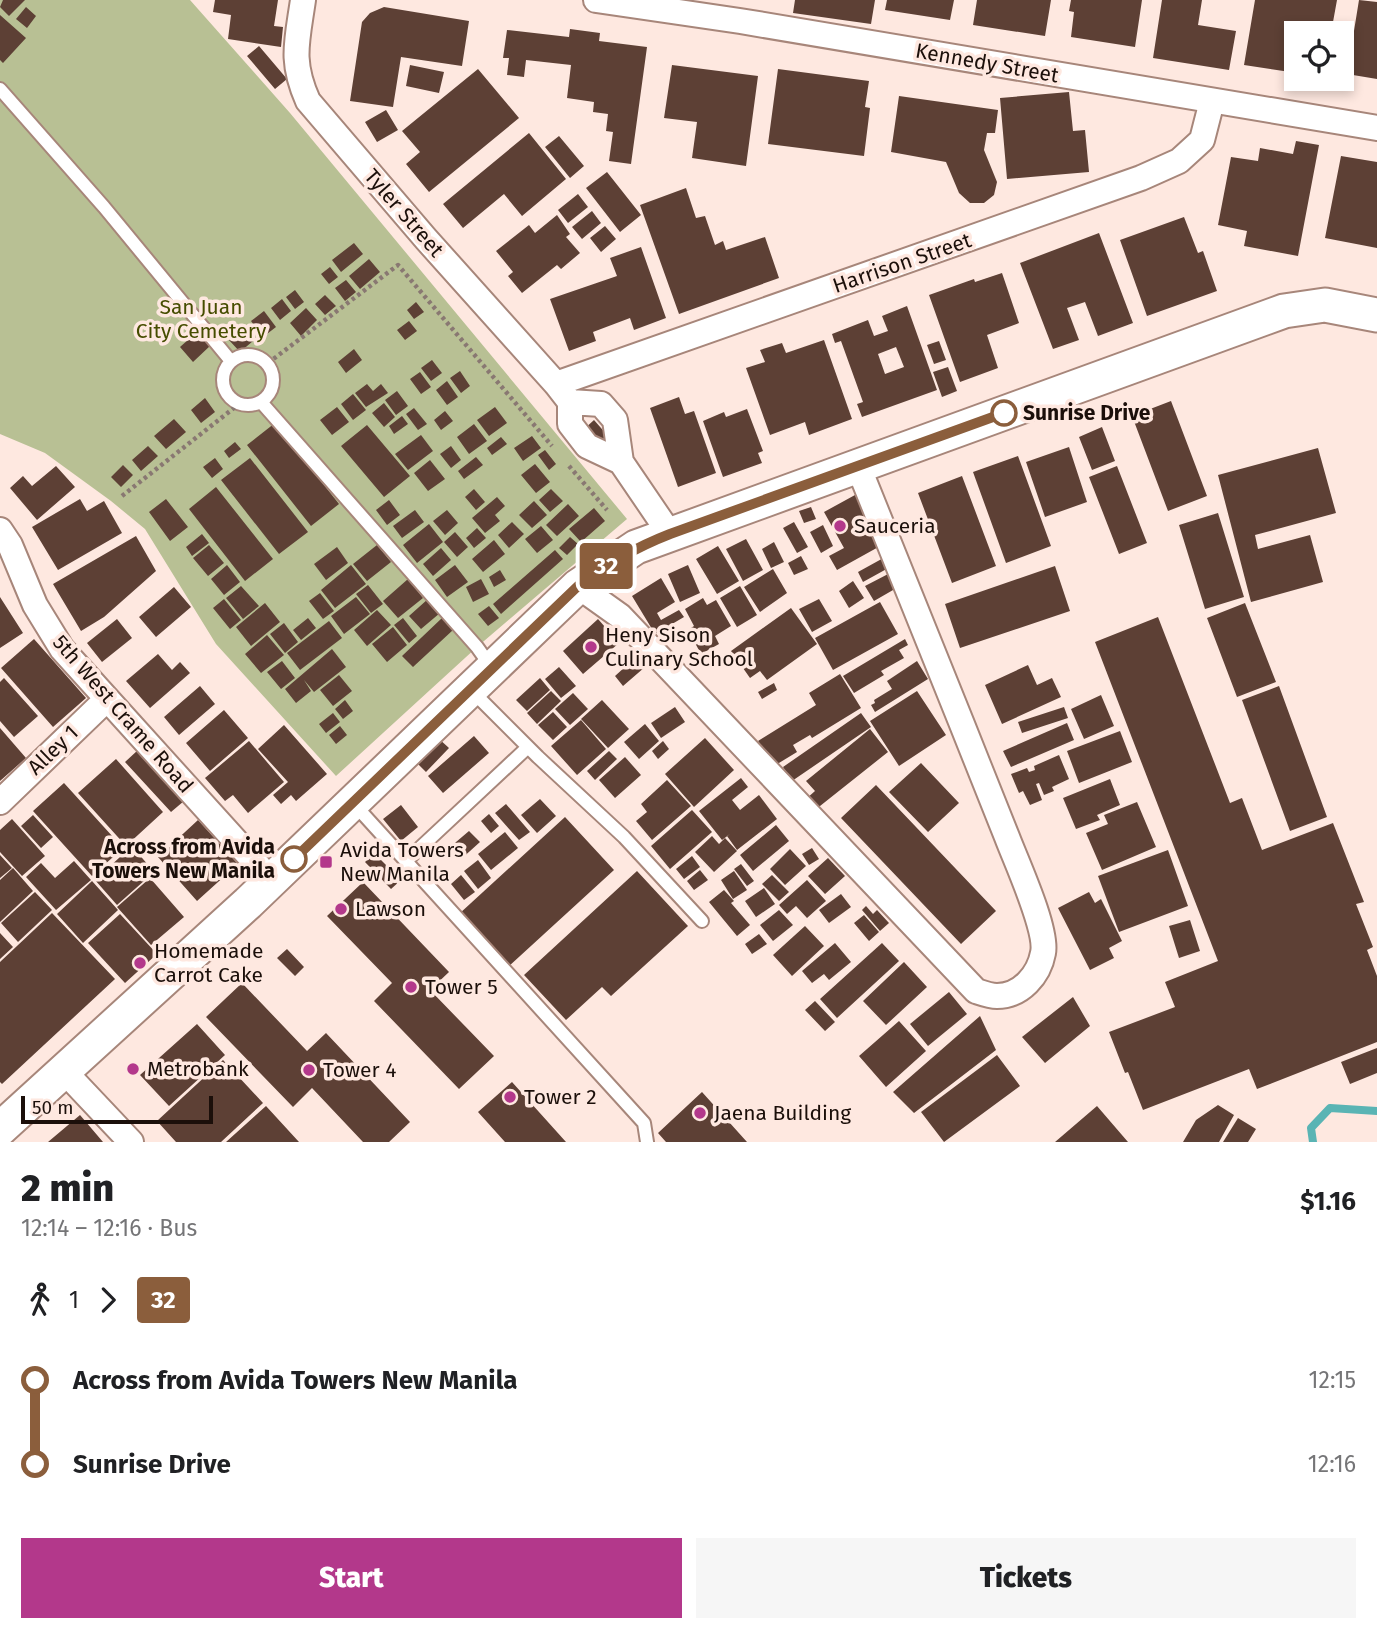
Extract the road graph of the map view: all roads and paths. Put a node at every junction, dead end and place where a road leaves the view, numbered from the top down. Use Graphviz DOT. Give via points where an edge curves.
graph roads {
  1 [pos="303,0"];
  2 [pos="596,0"];
  3 [pos="0,89"];
  4 [pos="1212,101"];
  5 [pos="1377,128"];
  6 [pos="1377,315"];
  7 [pos="230,360"];
  8 [pos="268,363"];
  9 [pos="571,396"];
  10 [pos="261,402"];
  11 [pos="239,404"];
  12 [pos="555,449"];
  13 [pos="619,449"];
  14 [pos="564,459"];
  15 [pos="858,466"];
  16 [pos="122,496"];
  17 [pos="607,510"];
  18 [pos="0,530"];
  19 [pos="670,534"];
  20 [pos="578,586"];
  21 [pos="481,678"];
  22 [pos="107,699"];
  23 [pos="528,747"];
  24 [pos="0,802"];
  25 [pos="353,803"];
  26 [pos="406,862"];
  27 [pos="271,880"];
  28 [pos="702,921"];
  29 [pos="63,1070"];
  30 [pos="0,1129"];
  31 [pos="131,1142"];
  32 [pos="647,1142"];
  1 -- 9 [label="street, Tyler Street" via="295,56 308,101 426,239"];
  2 -- 4 [label="street, Kennedy Street"];
  3 -- 7 [label="lane"];
  4 -- 5 [label="street, Kennedy Street"];
  4 -- 9 [label="street, Harrison Street" via="1202,141 1179,161"];
  6 -- 15 [label="main road" via="1325,305 1284,311"];
  7 -- 8 [label="lane" via="243,354 257,355"];
  7 -- 11 [label="lane" via="222,384 228,397"];
  8 -- 10 [label="lane" via="273,384"];
  8 -- 12 [label="path" via="398,265"];
  9 -- 13 [label="street, Tyler Street" via="601,404 615,420"];
  9 -- 13 [label="street, Tyler Street" via="570,424 587,446"];
  10 -- 11 [label="lane"];
  10 -- 21 [label="lane" via="477,647"];
  11 -- 16 [label="path"];
  13 -- 19 [label="street, Tyler Street"];
  14 -- 17 [label="path"];
  15 -- 19 [label="main road"];
  15 -- 20 [label="street" via="1030,895 1044,951 1035,976 1012,994 976,991 620,616"];
  18 -- 22 [label="street, 5th West Crame Road" via="35,605 62,649"];
  19 -- 20 [label="main road" via="636,547"];
  20 -- 21 [label="main road"];
  21 -- 23 [label="lane"];
  21 -- 25 [label="main road"];
  22 -- 24 [label="street, Alley 1"];
  22 -- 27 [label="street, 5th West Crame Road"];
  23 -- 26 [label="lane"];
  23 -- 28 [label="lane" via="624,836"];
  25 -- 26 [label="lane"];
  25 -- 27 [label="main road"];
  26 -- 32 [label="lane" via="644,1123"];
  27 -- 29 [label="main road"];
  29 -- 30 [label="main road"];
  29 -- 31 [label="street"];
}
